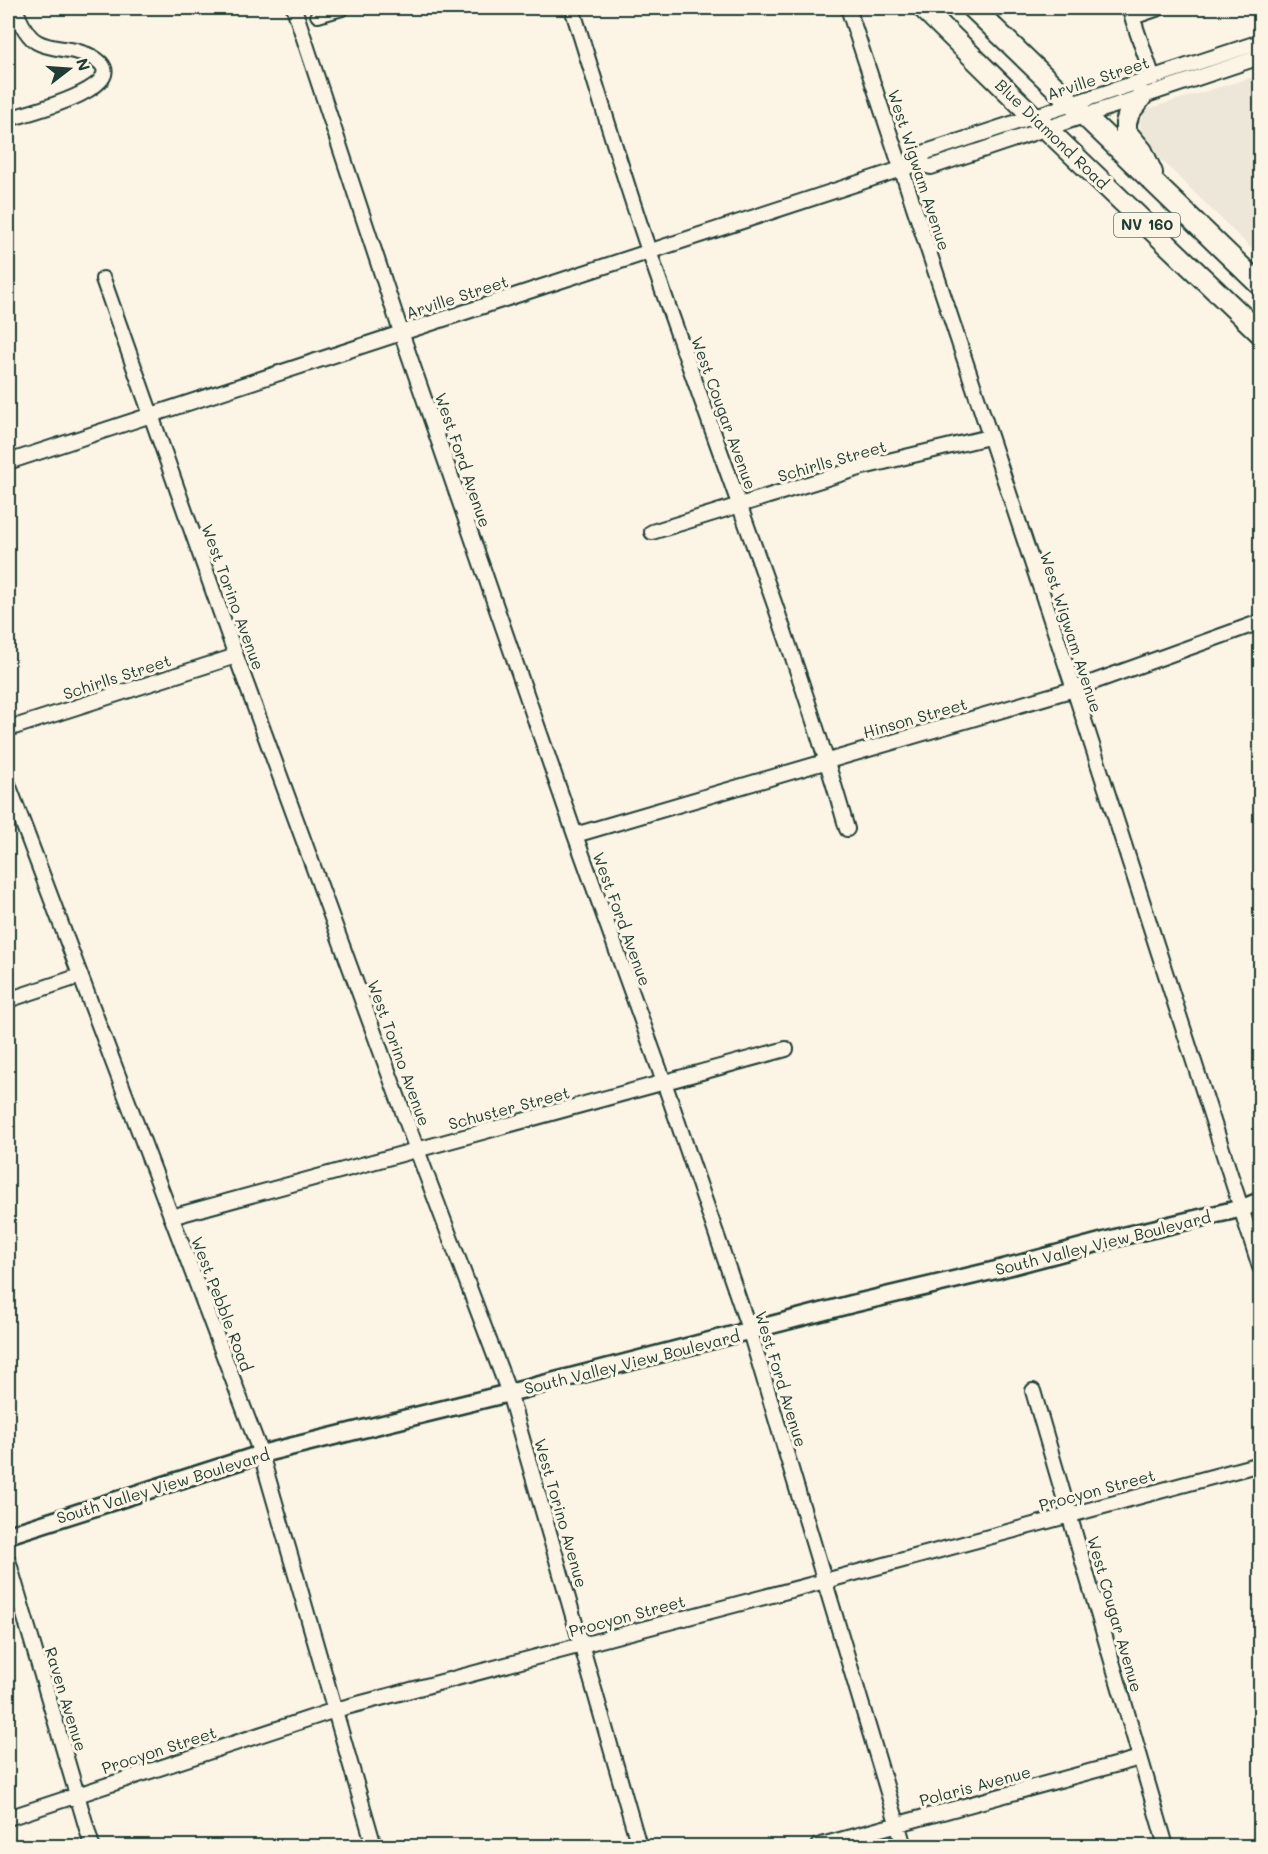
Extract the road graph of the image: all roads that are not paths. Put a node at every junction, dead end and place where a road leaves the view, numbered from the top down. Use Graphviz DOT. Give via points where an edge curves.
graph roads {
  1 [pos="15,8"];
  2 [pos="294,8"];
  3 [pos="342,8"];
  4 [pos="572,8"];
  5 [pos="848,8"];
  6 [pos="923,8"];
  7 [pos="973,8"];
  8 [pos="1159,8"];
  9 [pos="1131,12"];
  10 [pos="318,15"];
  11 [pos="1260,42"];
  12 [pos="1260,57"];
  13 [pos="1152,78"];
  14 [pos="1142,96"];
  15 [pos="1079,110"];
  16 [pos="8,119"];
  17 [pos="1040,123"];
  18 [pos="902,169"];
  19 [pos="1159,187"];
  20 [pos="649,253"];
  21 [pos="103,279"];
  22 [pos="1260,285"];
  23 [pos="401,332"];
  24 [pos="1260,333"];
  25 [pos="150,417"];
  26 [pos="989,437"];
  27 [pos="8,462"];
  28 [pos="740,506"];
  29 [pos="652,532"];
  30 [pos="1260,622"];
  31 [pos="236,656"];
  32 [pos="1074,689"];
  33 [pos="8,729"];
  34 [pos="827,761"];
  35 [pos="8,784"];
  36 [pos="847,829"];
  37 [pos="574,835"];
  38 [pos="80,976"];
  39 [pos="8,1000"];
  40 [pos="786,1049"];
  41 [pos="664,1082"];
  42 [pos="417,1150"];
  43 [pos="1260,1201"];
  44 [pos="1243,1208"];
  45 [pos="171,1217"];
  46 [pos="1260,1267"];
  47 [pos="750,1332"];
  48 [pos="1033,1390"];
  49 [pos="509,1393"];
  50 [pos="261,1454"];
  51 [pos="1260,1464"];
  52 [pos="1069,1515"];
  53 [pos="8,1535"];
  54 [pos="8,1560"];
  55 [pos="825,1581"];
  56 [pos="582,1645"];
  57 [pos="335,1710"];
  58 [pos="1140,1758"];
  59 [pos="77,1794"];
  60 [pos="8,1818"];
  61 [pos="897,1824"];
  62 [pos="92,1846"];
  63 [pos="374,1846"];
  64 [pos="639,1846"];
  65 [pos="818,1846"];
  66 [pos="904,1846"];
  67 [pos="1166,1846"];
  1 -- 16 [label="street" via="37,43 79,51 96,59 103,73 98,84 69,101"];
  2 -- 23 [label="street, West Ford Avenue"];
  3 -- 10 [label="street"];
  4 -- 20 [label="street, West Cougar Avenue"];
  5 -- 18 [label="street, West Wigwam Avenue"];
  6 -- 17 [label="highway, Blue Diamond Road / NV 160"];
  7 -- 15 [label="highway, NV 160"];
  8 -- 9 [label="street"];
  9 -- 13 [label="street"];
  11 -- 13 [label="street, Arville Street"];
  12 -- 14 [label="street, Arville Street"];
  13 -- 15 [label="street, Arville Street"];
  14 -- 15 [label="street, Arville Street"];
  14 -- 19 [label="highway" via="1129,113 1126,132 1142,151"];
  15 -- 17 [label="street, Arville Street"];
  15 -- 19 [label="highway, NV 160"];
  17 -- 18 [label="street, Arville Street" via="926,152 917,164"];
  17 -- 24 [label="highway, Blue Diamond Road / NV 160"];
  18 -- 20 [label="street, Arville Street"];
  18 -- 26 [label="street, West Wigwam Avenue"];
  19 -- 22 [label="highway, NV 160"];
  20 -- 23 [label="street, Arville Street"];
  20 -- 28 [label="street, West Cougar Avenue"];
  21 -- 25 [label="street, West Torino Avenue"];
  23 -- 25 [label="street, Arville Street"];
  23 -- 37 [label="street, West Ford Avenue"];
  25 -- 27 [label="street, Arville Street"];
  25 -- 31 [label="street, West Torino Avenue"];
  26 -- 28 [label="street, Schirlls Street" via="863,467"];
  26 -- 32 [label="street, West Wigwam Avenue"];
  28 -- 29 [label="street, Schirlls Street"];
  28 -- 34 [label="street, West Cougar Avenue"];
  30 -- 32 [label="street, Hinson Street"];
  31 -- 33 [label="street, Schirlls Street"];
  31 -- 42 [label="street, West Torino Avenue"];
  32 -- 34 [label="street, Hinson Street"];
  32 -- 44 [label="street, West Wigwam Avenue"];
  34 -- 36 [label="street, West Cougar Avenue"];
  34 -- 37 [label="street, Hinson Street"];
  35 -- 38 [label="street, West Pebble Road"];
  37 -- 41 [label="street, West Ford Avenue"];
  38 -- 39 [label="street"];
  38 -- 45 [label="street, West Pebble Road"];
  40 -- 41 [label="street, Schuster Street"];
  41 -- 42 [label="street, Schuster Street"];
  41 -- 47 [label="street, West Ford Avenue"];
  42 -- 45 [label="street, Schuster Street"];
  42 -- 49 [label="street, West Torino Avenue"];
  43 -- 44 [label="main road, South Valley View Boulevard"];
  44 -- 46 [label="street, West Wigwam Avenue"];
  44 -- 47 [label="main road, South Valley View Boulevard"];
  45 -- 50 [label="street, West Pebble Road"];
  47 -- 49 [label="main road, South Valley View Boulevard"];
  47 -- 55 [label="street, West Ford Avenue"];
  48 -- 52 [label="street, West Cougar Avenue"];
  49 -- 50 [label="main road, South Valley View Boulevard"];
  49 -- 56 [label="street, West Torino Avenue"];
  50 -- 53 [label="main road, South Valley View Boulevard"];
  50 -- 57 [label="street, West Pebble Road"];
  51 -- 52 [label="street, Procyon Street"];
  52 -- 55 [label="street, Procyon Street"];
  52 -- 58 [label="street, West Cougar Avenue"];
  54 -- 59 [label="street, Raven Avenue"];
  55 -- 56 [label="street, Procyon Street"];
  55 -- 61 [label="street, West Ford Avenue"];
  56 -- 57 [label="street, Procyon Street"];
  56 -- 64 [label="street, West Torino Avenue"];
  57 -- 59 [label="street, Procyon Street"];
  57 -- 63 [label="street, West Pebble Road"];
  58 -- 61 [label="street, Polaris Avenue"];
  58 -- 67 [label="street, West Cougar Avenue"];
  59 -- 60 [label="street, Procyon Street"];
  59 -- 62 [label="street, Raven Avenue"];
  61 -- 65 [label="street, Polaris Avenue"];
  61 -- 66 [label="street, West Ford Avenue"];
}
